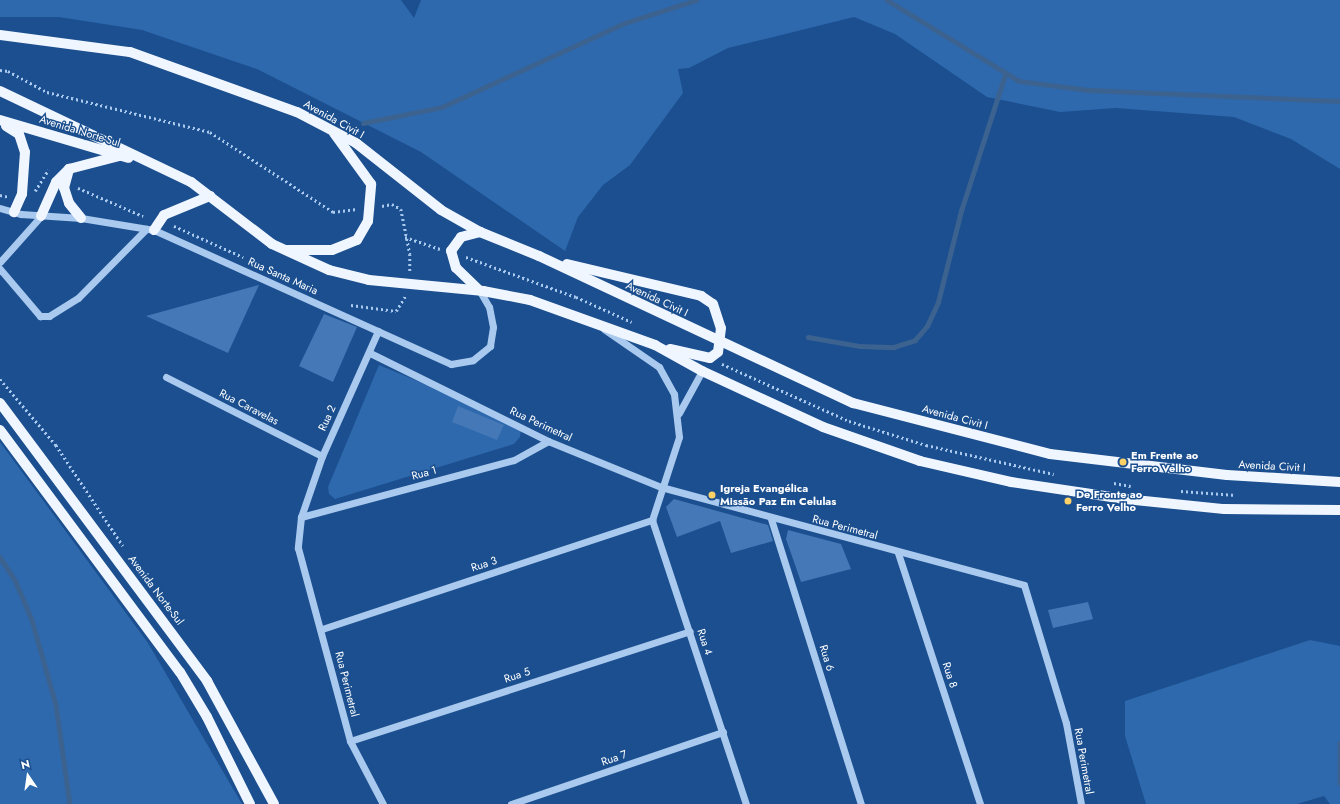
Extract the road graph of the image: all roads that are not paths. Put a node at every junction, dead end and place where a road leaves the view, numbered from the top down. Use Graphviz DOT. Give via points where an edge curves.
graph roads {
  1 [pos="0,35"];
  2 [pos="0,91"];
  3 [pos="0,120"];
  4 [pos="0,124"];
  5 [pos="333,131"];
  6 [pos="120,156"];
  7 [pos="152,165"];
  8 [pos="69,169"];
  9 [pos="210,196"];
  10 [pos="0,208"];
  11 [pos="14,212"];
  12 [pos="41,216"];
  13 [pos="81,218"];
  14 [pos="150,230"];
  15 [pos="480,232"];
  16 [pos="284,250"];
  17 [pos="539,256"];
  18 [pos="0,262"];
  19 [pos="0,268"];
  20 [pos="479,290"];
  21 [pos="592,321"];
  22 [pos="378,331"];
  23 [pos="719,341"];
  24 [pos="655,345"];
  25 [pos="370,353"];
  26 [pos="702,371"];
  27 [pos="166,377"];
  28 [pos="0,403"];
  29 [pos="679,413"];
  30 [pos="0,430"];
  31 [pos="548,440"];
  32 [pos="322,456"];
  33 [pos="1340,482"];
  34 [pos="661,487"];
  35 [pos="1340,510"];
  36 [pos="301,517"];
  37 [pos="771,519"];
  38 [pos="652,520"];
  39 [pos="898,553"];
  40 [pos="322,629"];
  41 [pos="690,631"];
  42 [pos="723,732"];
  43 [pos="350,741"];
  44 [pos="250,804"];
  45 [pos="274,804"];
  46 [pos="384,804"];
  47 [pos="511,804"];
  48 [pos="746,804"];
  49 [pos="861,804"];
  50 [pos="980,804"];
  51 [pos="1080,804"];
  1 -- 5 [label="main road, Avenida Civit I" via="130,52 297,112"];
  2 -- 7 [label="main road" via="58,116"];
  3 -- 6 [label="main road, Avenida Norte-Sul"];
  4 -- 11 [label="main road" via="19,134 24,141 22,194"];
  5 -- 15 [label="main road, Avenida Civit I" via="356,143 441,210"];
  5 -- 16 [label="main road" via="371,184 368,221 357,240 332,250"];
  6 -- 7 [label="main road, Avenida Norte-Sul"];
  6 -- 8 [label="main road"];
  7 -- 9 [label="main road" via="191,182"];
  8 -- 12 [label="main road" via="56,182"];
  8 -- 13 [label="main road" via="64,188 69,203"];
  9 -- 14 [label="main road" via="164,215"];
  9 -- 16 [label="main road" via="272,244"];
  10 -- 11 [label="street, Rua Santa Maria"];
  11 -- 12 [label="street, Rua Santa Maria"];
  12 -- 13 [label="street, Rua Santa Maria"];
  12 -- 18 [label="street"];
  13 -- 14 [label="street, Rua Santa Maria"];
  14 -- 19 [label="street" via="78,298 49,316 40,316"];
  14 -- 22 [label="street, Rua Santa Maria"];
  15 -- 17 [label="main road, Avenida Civit I"];
  15 -- 20 [label="main road" via="461,237 451,251 456,268"];
  16 -- 20 [label="main road" via="329,270 369,280"];
  17 -- 23 [label="main road, Avenida Civit I"];
  17 -- 23 [label="main road" via="701,296 713,304 718,314"];
  20 -- 21 [label="main road" via="530,300"];
  20 -- 22 [label="street, Rua Santa Maria" via="488,307 493,326 490,346 473,360 451,364"];
  21 -- 24 [label="main road"];
  21 -- 29 [label="street" via="659,367 671,385"];
  22 -- 25 [label="street, Rua 2"];
  23 -- 24 [label="main road" via="718,352 710,358"];
  23 -- 33 [label="main road, Avenida Civit I" via="853,402 1050,454 1228,475"];
  24 -- 26 [label="main road"];
  25 -- 31 [label="street, Rua Perimetral"];
  25 -- 32 [label="street, Rua 2"];
  26 -- 29 [label="street"];
  26 -- 35 [label="main road" via="823,427 920,461 1011,482 1224,509"];
  27 -- 32 [label="street, Rua Caravelas"];
  28 -- 45 [label="main road, Avenida Norte-Sul" via="203,675"];
  29 -- 34 [label="street" via="679,437"];
  30 -- 44 [label="main road" via="180,672 207,717"];
  31 -- 34 [label="street, Rua Perimetral"];
  31 -- 36 [label="street, Rua 1" via="514,460"];
  32 -- 36 [label="street, Rua 2"];
  34 -- 37 [label="street, Rua Perimetral" via="709,498"];
  34 -- 38 [label="street"];
  36 -- 40 [label="street, Rua Perimetral" via="298,548"];
  37 -- 39 [label="street, Rua Perimetral"];
  37 -- 49 [label="street, Rua 6"];
  38 -- 40 [label="street, Rua 3"];
  38 -- 41 [label="street, Rua 4"];
  39 -- 50 [label="street, Rua 8"];
  39 -- 51 [label="street, Rua Perimetral" via="1024,585 1066,723"];
  40 -- 43 [label="street, Rua Perimetral"];
  41 -- 42 [label="street, Rua 4"];
  41 -- 43 [label="street, Rua 5"];
  42 -- 47 [label="street, Rua 7"];
  42 -- 48 [label="street, Rua 4"];
  43 -- 46 [label="street, Rua Perimetral"];
}
